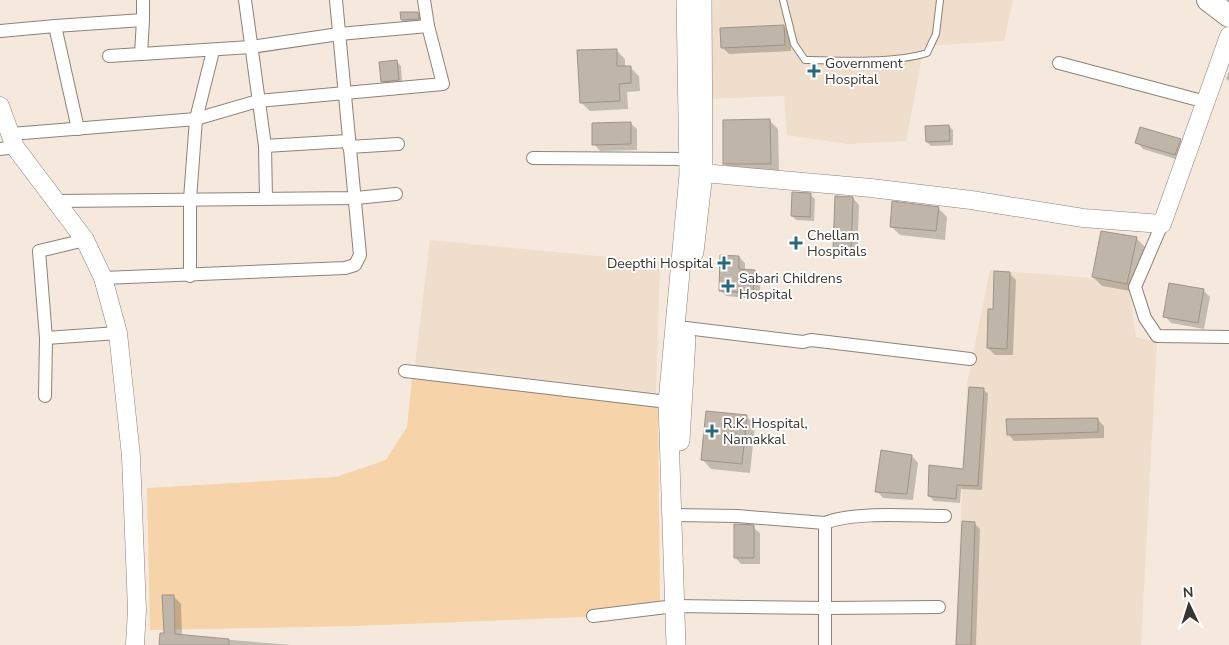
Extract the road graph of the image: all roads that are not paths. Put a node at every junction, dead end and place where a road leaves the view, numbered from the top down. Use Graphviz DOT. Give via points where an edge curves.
graph roads {
  1 [pos="143,0"];
  2 [pos="245,0"];
  3 [pos="336,0"];
  4 [pos="424,0"];
  5 [pos="686,0"];
  6 [pos="702,0"];
  7 [pos="783,0"];
  8 [pos="940,0"];
  9 [pos="1208,0"];
  10 [pos="1229,16"];
  11 [pos="143,20"];
  12 [pos="55,26"];
  13 [pos="428,26"];
  14 [pos="0,31"];
  15 [pos="339,34"];
  16 [pos="1229,36"];
  17 [pos="251,47"];
  18 [pos="213,51"];
  19 [pos="141,54"];
  20 [pos="110,56"];
  21 [pos="1059,64"];
  22 [pos="345,93"];
  23 [pos="258,101"];
  24 [pos="1206,102"];
  25 [pos="0,106"];
  26 [pos="196,118"];
  27 [pos="78,129"];
  28 [pos="9,143"];
  29 [pos="349,144"];
  30 [pos="398,144"];
  31 [pos="265,146"];
  32 [pos="533,158"];
  33 [pos="693,169"];
  34 [pos="396,194"];
  35 [pos="266,198"];
  36 [pos="356,198"];
  37 [pos="190,199"];
  38 [pos="58,201"];
  39 [pos="1162,224"];
  40 [pos="85,240"];
  41 [pos="190,276"];
  42 [pos="103,278"];
  43 [pos="686,328"];
  44 [pos="118,332"];
  45 [pos="1229,337"];
  46 [pos="46,338"];
  47 [pos="970,360"];
  48 [pos="405,371"];
  49 [pos="45,396"];
  50 [pos="668,402"];
  51 [pos="945,516"];
  52 [pos="673,521"];
  53 [pos="825,523"];
  54 [pos="675,606"];
  55 [pos="940,607"];
  56 [pos="827,608"];
  57 [pos="593,616"];
  58 [pos="135,645"];
  59 [pos="676,645"];
  60 [pos="826,645"];
  1 -- 11 [label="street"];
  2 -- 17 [label="street"];
  3 -- 15 [label="street"];
  4 -- 13 [label="street"];
  5 -- 33 [label="main road"];
  6 -- 33 [label="main road"];
  7 -- 8 [label="lane" via="794,44 805,60 914,57 927,53 936,34"];
  9 -- 10 [label="highway"];
  11 -- 12 [label="street"];
  11 -- 19 [label="street"];
  12 -- 14 [label="street"];
  12 -- 27 [label="street"];
  13 -- 15 [label="street"];
  13 -- 22 [label="street" via="443,84"];
  15 -- 17 [label="street"];
  15 -- 22 [label="street"];
  16 -- 24 [label="street"];
  17 -- 18 [label="street"];
  17 -- 23 [label="street"];
  18 -- 19 [label="street"];
  18 -- 26 [label="street"];
  19 -- 20 [label="street"];
  21 -- 24 [label="street"];
  22 -- 23 [label="street"];
  22 -- 29 [label="street"];
  23 -- 26 [label="street"];
  23 -- 31 [label="street"];
  24 -- 39 [label="street"];
  25 -- 28 [label="street"];
  26 -- 27 [label="street"];
  26 -- 37 [label="street"];
  27 -- 28 [label="street"];
  28 -- 38 [label="street"];
  29 -- 30 [label="street"];
  29 -- 31 [label="street"];
  29 -- 36 [label="street"];
  31 -- 35 [label="street"];
  32 -- 33 [label="street"];
  33 -- 39 [label="street" via="971,200 1083,218"];
  33 -- 43 [label="main road"];
  33 -- 50 [label="main road"];
  34 -- 36 [label="street"];
  35 -- 36 [label="street"];
  35 -- 37 [label="street"];
  36 -- 41 [label="street" via="360,255 356,265"];
  37 -- 38 [label="street"];
  37 -- 41 [label="street"];
  38 -- 40 [label="street"];
  39 -- 45 [label="street" via="1135,287 1146,318 1157,336"];
  40 -- 42 [label="street"];
  40 -- 46 [label="street" via="39,252"];
  41 -- 42 [label="street"];
  42 -- 44 [label="street"];
  43 -- 47 [label="street"];
  43 -- 52 [label="main road"];
  44 -- 46 [label="street"];
  44 -- 58 [label="street" via="131,456 137,610"];
  46 -- 49 [label="street"];
  48 -- 50 [label="street"];
  50 -- 52 [label="main road"];
  51 -- 53 [label="street" via="871,516"];
  52 -- 53 [label="street" via="737,516"];
  52 -- 54 [label="main road"];
  53 -- 56 [label="street"];
  54 -- 56 [label="street"];
  54 -- 57 [label="street"];
  54 -- 59 [label="main road"];
  55 -- 56 [label="street"];
  56 -- 60 [label="street"];
}
